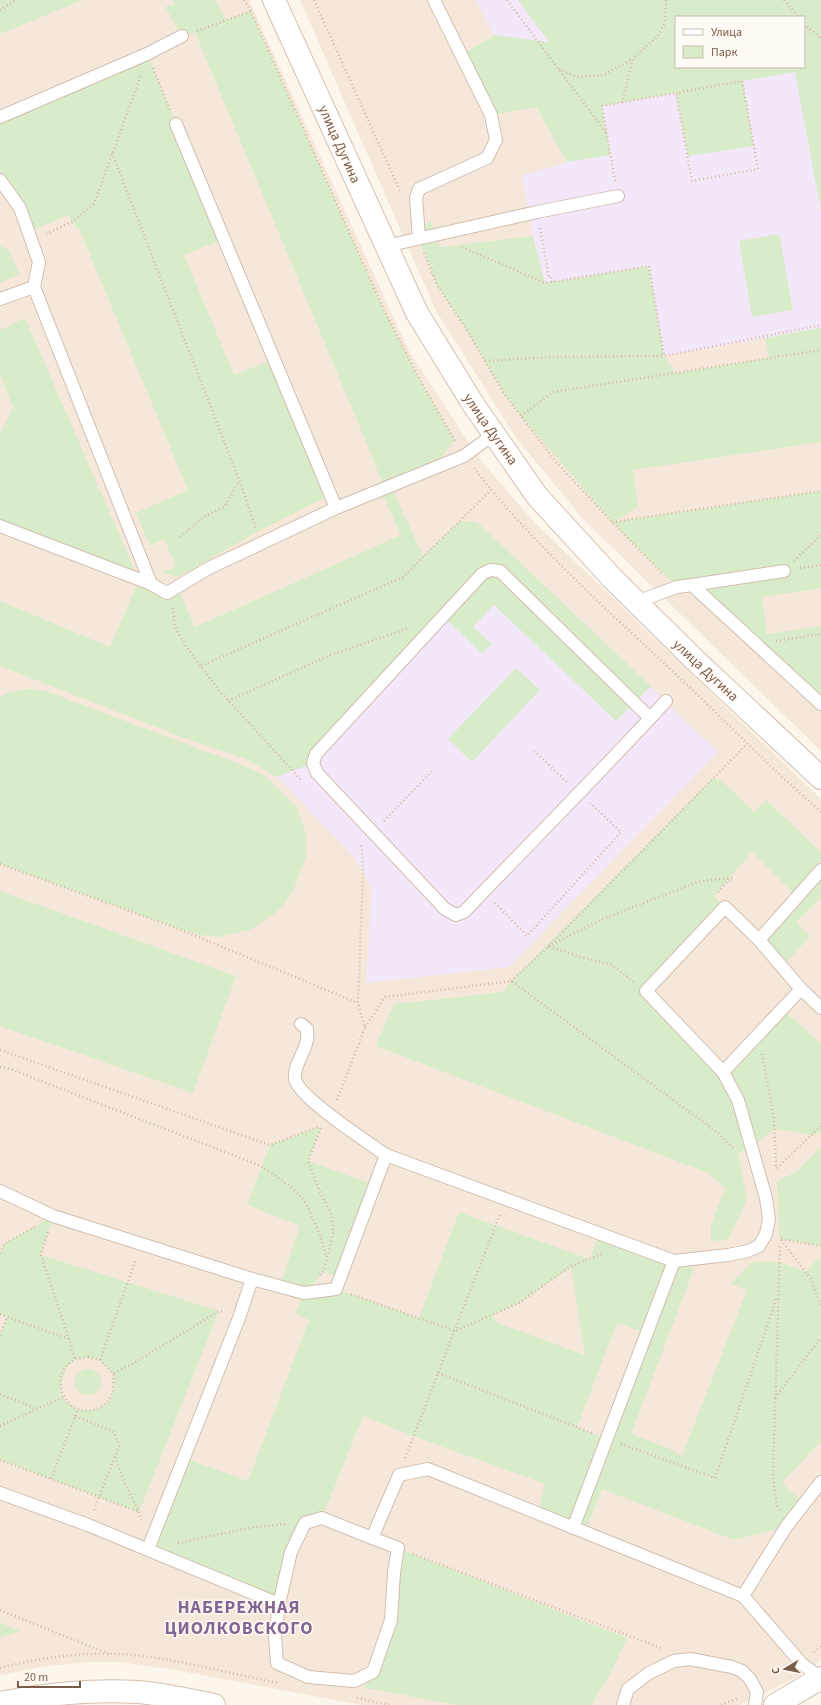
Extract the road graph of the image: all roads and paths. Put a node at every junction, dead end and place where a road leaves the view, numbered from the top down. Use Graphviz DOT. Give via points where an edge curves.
graph roads {
  1 [pos="16,0"];
  2 [pos="274,0"];
  3 [pos="314,0"];
  4 [pos="434,0"];
  5 [pos="507,0"];
  6 [pos="666,0"];
  7 [pos="784,0"];
  8 [pos="0,10"];
  9 [pos="251,11"];
  10 [pos="797,16"];
  11 [pos="805,25"];
  12 [pos="182,36"];
  13 [pos="821,38"];
  14 [pos="138,58"];
  15 [pos="633,58"];
  16 [pos="557,68"];
  17 [pos="155,71"];
  18 [pos="676,93"];
  19 [pos="165,96"];
  20 [pos="622,103"];
  21 [pos="0,117"];
  22 [pos="176,124"];
  23 [pos="607,134"];
  24 [pos="112,153"];
  25 [pos="0,180"];
  26 [pos="618,196"];
  27 [pos="404,197"];
  28 [pos="537,212"];
  29 [pos="436,235"];
  30 [pos="419,238"];
  31 [pos="31,241"];
  32 [pos="386,246"];
  33 [pos="552,282"];
  34 [pos="34,287"];
  35 [pos="0,299"];
  36 [pos="821,325"];
  37 [pos="821,350"];
  38 [pos="664,356"];
  39 [pos="485,361"];
  40 [pos="521,416"];
  41 [pos="494,434"];
  42 [pos="240,482"];
  43 [pos="491,490"];
  44 [pos="821,491"];
  45 [pos="336,508"];
  46 [pos="612,522"];
  47 [pos="0,526"];
  48 [pos="821,535"];
  49 [pos="180,537"];
  50 [pos="261,543"];
  51 [pos="821,565"];
  52 [pos="784,571"];
  53 [pos="151,584"];
  54 [pos="692,585"];
  55 [pos="677,588"];
  56 [pos="167,593"];
  57 [pos="636,602"];
  58 [pos="444,616"];
  59 [pos="821,634"];
  60 [pos="756,644"];
  61 [pos="201,666"];
  62 [pos="228,701"];
  63 [pos="666,701"];
  64 [pos="821,704"];
  65 [pos="650,718"];
  66 [pos="747,744"];
  67 [pos="534,751"];
  68 [pos="434,769"];
  69 [pos="821,778"];
  70 [pos="304,784"];
  71 [pos="579,792"];
  72 [pos="372,833"];
  73 [pos="357,841"];
  74 [pos="0,864"];
  75 [pos="821,870"];
  76 [pos="732,878"];
  77 [pos="484,892"];
  78 [pos="759,940"];
  79 [pos="549,946"];
  80 [pos="511,981"];
  81 [pos="801,989"];
  82 [pos="646,991"];
  83 [pos="358,1003"];
  84 [pos="821,1008"];
  85 [pos="301,1024"];
  86 [pos="365,1028"];
  87 [pos="759,1033"];
  88 [pos="0,1050"];
  89 [pos="0,1067"];
  90 [pos="723,1072"];
  91 [pos="331,1115"];
  92 [pos="821,1126"];
  93 [pos="386,1155"];
  94 [pos="776,1169"];
  95 [pos="759,1174"];
  96 [pos="777,1175"];
  97 [pos="0,1191"];
  98 [pos="506,1199"];
  99 [pos="53,1216"];
  100 [pos="780,1232"];
  101 [pos="780,1239"];
  102 [pos="141,1244"];
  103 [pos="821,1246"];
  104 [pos="606,1252"];
  105 [pos="0,1253"];
  106 [pos="327,1258"];
  107 [pos="674,1261"];
  108 [pos="252,1279"];
  109 [pos="336,1289"];
  110 [pos="304,1293"];
  111 [pos="779,1293"];
  112 [pos="821,1306"];
  113 [pos="0,1314"];
  114 [pos="7,1317"];
  115 [pos="239,1318"];
  116 [pos="455,1330"];
  117 [pos="0,1335"];
  118 [pos="821,1338"];
  119 [pos="69,1339"];
  120 [pos="76,1360"];
  121 [pos="100,1360"];
  122 [pos="113,1373"];
  123 [pos="438,1373"];
  124 [pos="0,1394"];
  125 [pos="63,1397"];
  126 [pos="775,1398"];
  127 [pos="38,1409"];
  128 [pos="78,1409"];
  129 [pos="75,1416"];
  130 [pos="0,1426"];
  131 [pos="607,1439"];
  132 [pos="115,1457"];
  133 [pos="0,1460"];
  134 [pos="399,1475"];
  135 [pos="51,1479"];
  136 [pos="821,1483"];
  137 [pos="0,1493"];
  138 [pos="99,1496"];
  139 [pos="139,1512"];
  140 [pos="305,1523"];
  141 [pos="788,1524"];
  142 [pos="88,1525"];
  143 [pos="573,1528"];
  144 [pos="372,1538"];
  145 [pos="398,1548"];
  146 [pos="148,1549"];
  147 [pos="743,1596"];
  148 [pos="279,1604"];
  149 [pos="0,1610"];
  150 [pos="111,1654"];
  151 [pos="690,1659"];
  152 [pos="0,1668"];
  153 [pos="821,1678"];
  154 [pos="282,1684"];
  155 [pos="352,1697"];
  156 [pos="0,1703"];
  157 [pos="214,1705"];
  158 [pos="390,1705"];
  159 [pos="623,1705"];
  160 [pos="755,1705"];
  161 [pos="775,1705"];
  1 -- 8 [label="path"];
  2 -- 32 [label="main road, улица Дугина"];
  3 -- 27 [label="path"];
  4 -- 30 [label="lane" via="491,114 496,140 487,158 419,189 416,198"];
  5 -- 16 [label="path"];
  6 -- 15 [label="path" via="665,22 658,36"];
  7 -- 10 [label="path"];
  9 -- 12 [label="path"];
  11 -- 13 [label="path"];
  12 -- 14 [label="lane"];
  14 -- 21 [label="lane"];
  14 -- 24 [label="path" via="140,78"];
  15 -- 16 [label="path" via="604,74 576,77"];
  15 -- 20 [label="path"];
  16 -- 23 [label="path"];
  17 -- 19 [label="path"];
  18 -- 18 [label="path" via="692,181 758,169 742,81"];
  18 -- 20 [label="path"];
  20 -- 23 [label="path" via="602,106"];
  22 -- 45 [label="lane"];
  23 -- 26 [label="path"];
  24 -- 31 [label="path" via="94,204 72,222"];
  24 -- 42 [label="path"];
  25 -- 31 [label="lane" via="20,208"];
  26 -- 28 [label="lane"];
  28 -- 29 [label="lane"];
  28 -- 33 [label="path"];
  29 -- 30 [label="lane"];
  29 -- 33 [label="path" via="545,283"];
  30 -- 32 [label="lane"];
  30 -- 39 [label="path" via="437,286"];
  31 -- 34 [label="lane" via="39,262"];
  32 -- 41 [label="main road, улица Дугина" via="417,313"];
  33 -- 38 [label="path" via="649,266"];
  34 -- 35 [label="lane"];
  34 -- 53 [label="lane"];
  36 -- 38 [label="path"];
  37 -- 40 [label="path" via="553,392"];
  38 -- 39 [label="path" via="550,357"];
  39 -- 40 [label="path"];
  40 -- 46 [label="path" via="556,462"];
  41 -- 45 [label="lane" via="464,456"];
  41 -- 57 [label="main road, улица Дугина" via="537,496"];
  42 -- 49 [label="path" via="224,506 203,517"];
  42 -- 50 [label="path"];
  43 -- 61 [label="path" via="403,577"];
  44 -- 46 [label="path"];
  45 -- 50 [label="lane"];
  46 -- 55 [label="path"];
  47 -- 53 [label="lane"];
  48 -- 52 [label="path"];
  50 -- 56 [label="lane" via="209,568"];
  51 -- 52 [label="path"];
  52 -- 54 [label="lane"];
  53 -- 56 [label="lane"];
  54 -- 55 [label="lane"];
  54 -- 60 [label="lane"];
  55 -- 57 [label="lane"];
  56 -- 61 [label="path" via="173,602 175,627"];
  57 -- 69 [label="main road, улица Дугина"];
  58 -- 62 [label="path" via="328,656"];
  58 -- 65 [label="lane" via="482,574 490,570 500,571"];
  58 -- 72 [label="lane" via="316,754 313,763 317,773"];
  59 -- 60 [label="path"];
  60 -- 64 [label="lane"];
  61 -- 62 [label="path"];
  62 -- 70 [label="path"];
  63 -- 65 [label="lane"];
  65 -- 71 [label="lane"];
  66 -- 79 [label="path"];
  67 -- 71 [label="path"];
  68 -- 72 [label="path"];
  71 -- 77 [label="lane"];
  71 -- 77 [label="path" via="621,832 528,936"];
  72 -- 77 [label="lane" via="445,909 456,915 464,912"];
  73 -- 83 [label="path" via="362,847 363,872"];
  74 -- 83 [label="path" via="179,929"];
  75 -- 78 [label="lane"];
  76 -- 79 [label="path" via="701,882 659,897 603,919"];
  78 -- 81 [label="lane"];
  78 -- 82 [label="lane" via="725,907"];
  79 -- 80 [label="path"];
  79 -- 82 [label="path" via="612,965"];
  80 -- 86 [label="path" via="385,996"];
  80 -- 95 [label="path" via="716,1132"];
  81 -- 84 [label="lane"];
  81 -- 87 [label="lane"];
  82 -- 90 [label="lane"];
  83 -- 86 [label="path"];
  85 -- 91 [label="lane" via="307,1029 308,1039 295,1072 295,1080 300,1089"];
  86 -- 91 [label="path"];
  87 -- 90 [label="lane"];
  87 -- 94 [label="path" via="774,1118"];
  88 -- 106 [label="path" via="270,1145 322,1126 308,1161 332,1215 333,1233"];
  89 -- 106 [label="path" via="261,1166 303,1200 324,1243"];
  90 -- 95 [label="lane" via="738,1100"];
  91 -- 93 [label="lane"];
  92 -- 94 [label="path"];
  93 -- 98 [label="lane"];
  93 -- 109 [label="lane"];
  94 -- 96 [label="path"];
  95 -- 107 [label="lane" via="769,1219 766,1234 759,1246 728,1255"];
  97 -- 99 [label="lane"];
  98 -- 107 [label="lane"];
  98 -- 116 [label="path"];
  99 -- 102 [label="lane"];
  99 -- 105 [label="path" via="4,1244"];
  99 -- 119 [label="path" via="41,1255"];
  100 -- 101 [label="path"];
  101 -- 103 [label="path"];
  101 -- 111 [label="path"];
  101 -- 112 [label="path" via="812,1279"];
  102 -- 108 [label="lane"];
  102 -- 121 [label="path"];
  104 -- 116 [label="path" via="571,1266 519,1303"];
  106 -- 110 [label="path" via="324,1271"];
  107 -- 131 [label="lane"];
  108 -- 110 [label="lane"];
  108 -- 115 [label="lane"];
  109 -- 110 [label="lane"];
  109 -- 116 [label="path"];
  111 -- 126 [label="path"];
  111 -- 131 [label="path" via="714,1478"];
  113 -- 114 [label="path"];
  114 -- 117 [label="path"];
  114 -- 119 [label="path"];
  115 -- 122 [label="path" via="219,1311"];
  115 -- 146 [label="lane"];
  116 -- 123 [label="path"];
  118 -- 126 [label="path"];
  119 -- 120 [label="path"];
  120 -- 121 [label="path" via="88,1357"];
  120 -- 125 [label="path" via="67,1366 61,1376"];
  121 -- 122 [label="path"];
  122 -- 128 [label="path" via="113,1393 106,1403 96,1410"];
  123 -- 131 [label="path"];
  123 -- 134 [label="path"];
  124 -- 127 [label="path"];
  125 -- 127 [label="path"];
  125 -- 128 [label="path"];
  126 -- 141 [label="path" via="772,1477 777,1506"];
  127 -- 130 [label="path"];
  128 -- 129 [label="path"];
  129 -- 132 [label="path" via="114,1432 119,1446"];
  129 -- 135 [label="path"];
  131 -- 143 [label="lane"];
  132 -- 138 [label="path"];
  132 -- 139 [label="path"];
  133 -- 135 [label="path"];
  134 -- 143 [label="lane" via="428,1469"];
  134 -- 144 [label="lane"];
  135 -- 138 [label="path"];
  136 -- 141 [label="lane"];
  137 -- 142 [label="lane"];
  138 -- 139 [label="path"];
  138 -- 142 [label="path"];
  139 -- 146 [label="path"];
  140 -- 144 [label="lane" via="322,1518"];
  140 -- 146 [label="path" via="254,1527"];
  140 -- 148 [label="lane" via="291,1552"];
  141 -- 147 [label="lane"];
  142 -- 146 [label="lane"];
  143 -- 147 [label="lane"];
  144 -- 145 [label="lane"];
  145 -- 148 [label="lane" via="391,1620 373,1672 354,1681 308,1677 277,1663 275,1636"];
  145 -- 151 [label="path"];
  146 -- 148 [label="lane"];
  147 -- 153 [label="lane" via="802,1664"];
  149 -- 150 [label="path"];
  150 -- 152 [label="path" via="63,1656"];
  150 -- 154 [label="path" via="142,1656"];
  151 -- 159 [label="lane" via="674,1661 649,1673 628,1689"];
  151 -- 160 [label="lane" via="732,1666 742,1671 754,1684 757,1692"];
  153 -- 161 [label="main road"];
  155 -- 158 [label="path"];
  156 -- 157 [label="main road" via="50,1695 119,1692 157,1695"];
}
